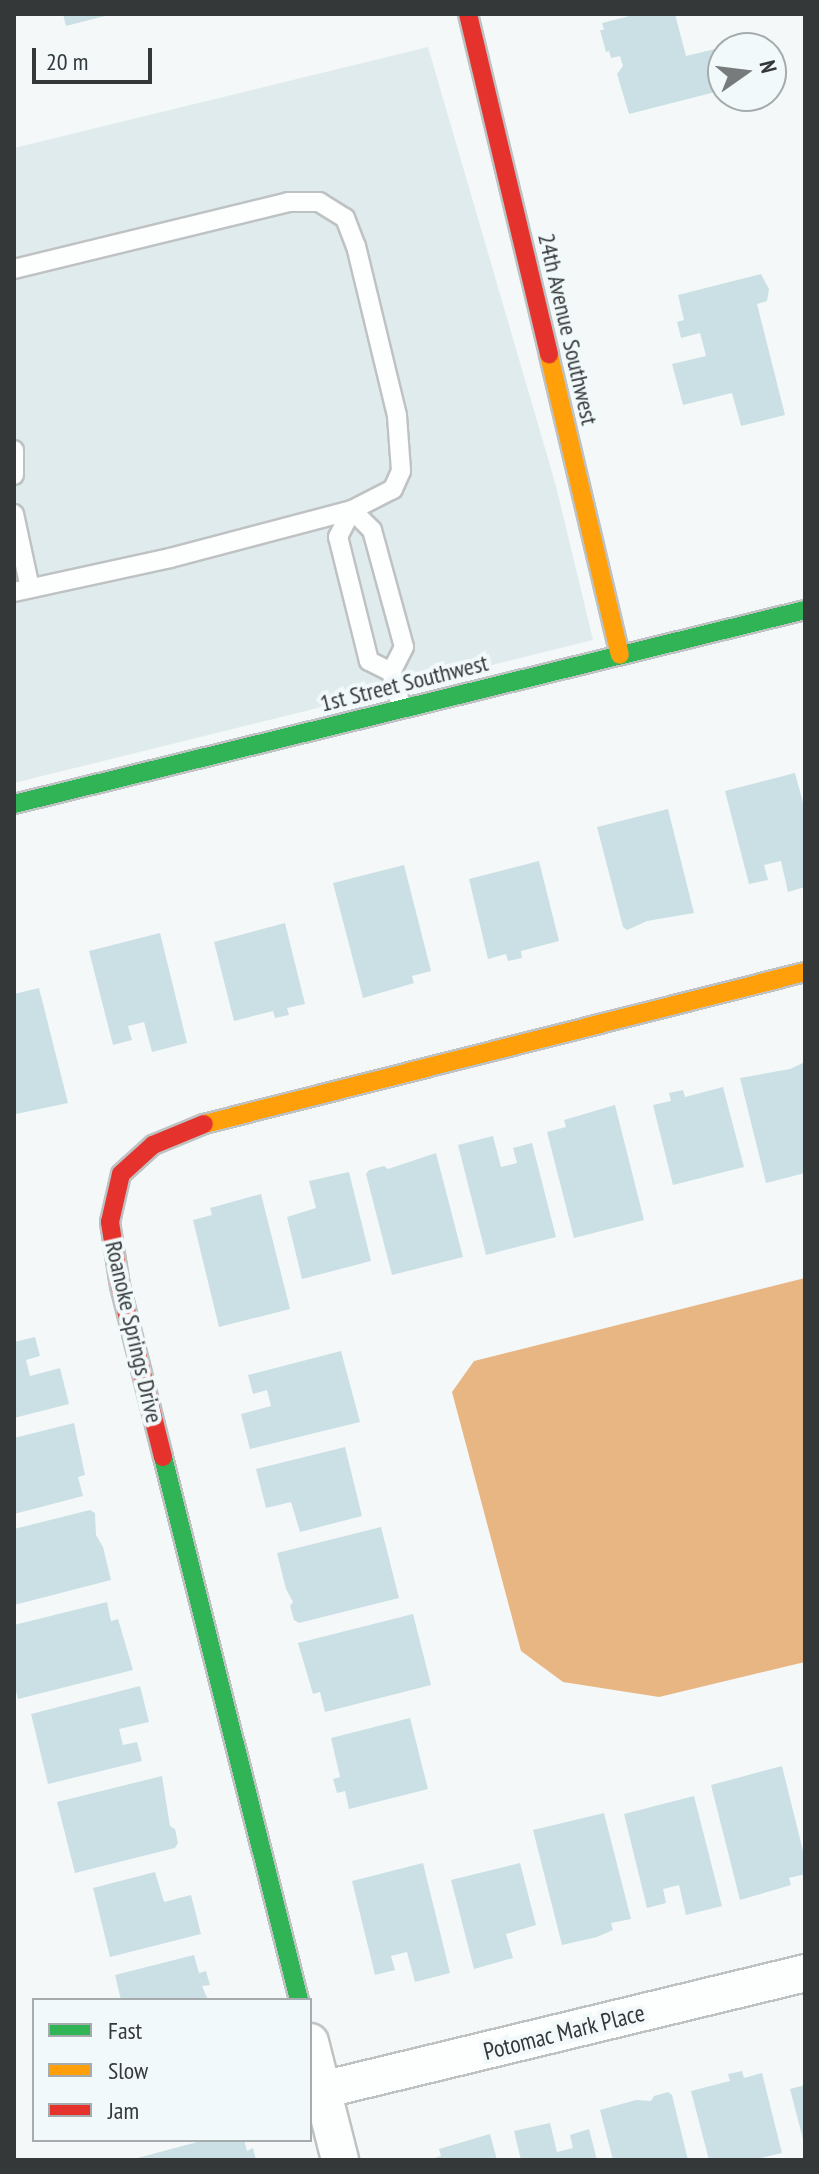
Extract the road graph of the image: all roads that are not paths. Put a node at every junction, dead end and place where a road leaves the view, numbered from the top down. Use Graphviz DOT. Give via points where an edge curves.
graph roads {
  1 [pos="468,14"];
  2 [pos="14,269"];
  3 [pos="14,450"];
  4 [pos="14,475"];
  5 [pos="352,510"];
  6 [pos="14,514"];
  7 [pos="22,590"];
  8 [pos="805,610"];
  9 [pos="620,655"];
  10 [pos="391,672"];
  11 [pos="402,708"];
  12 [pos="14,804"];
  13 [pos="805,972"];
  14 [pos="805,1973"];
  15 [pos="298,1998"];
  16 [pos="312,2050"];
  17 [pos="322,2090"];
  18 [pos="340,2160"];
  1 -- 9 [label="street, 24th Avenue Southwest"];
  2 -- 5 [label="lane" via="288,202 319,202 345,218 397,416 401,471 393,489"];
  3 -- 4 [label="lane"];
  5 -- 7 [label="lane"];
  5 -- 10 [label="lane" via="372,530 404,647"];
  5 -- 10 [label="lane" via="338,537 369,661"];
  6 -- 7 [label="lane"];
  8 -- 9 [label="street, 1st Street Southwest"];
  9 -- 11 [label="street, 1st Street Southwest"];
  10 -- 11 [label="lane"];
  11 -- 12 [label="street, 1st Street Southwest"];
  13 -- 15 [label="street, Roanoke Springs Drive" via="220,1117 153,1145 121,1174 110,1222 120,1286"];
  14 -- 17 [label="street, Potomac Mark Place"];
  16 -- 17 [label="street"];
  17 -- 18 [label="street"];
}
